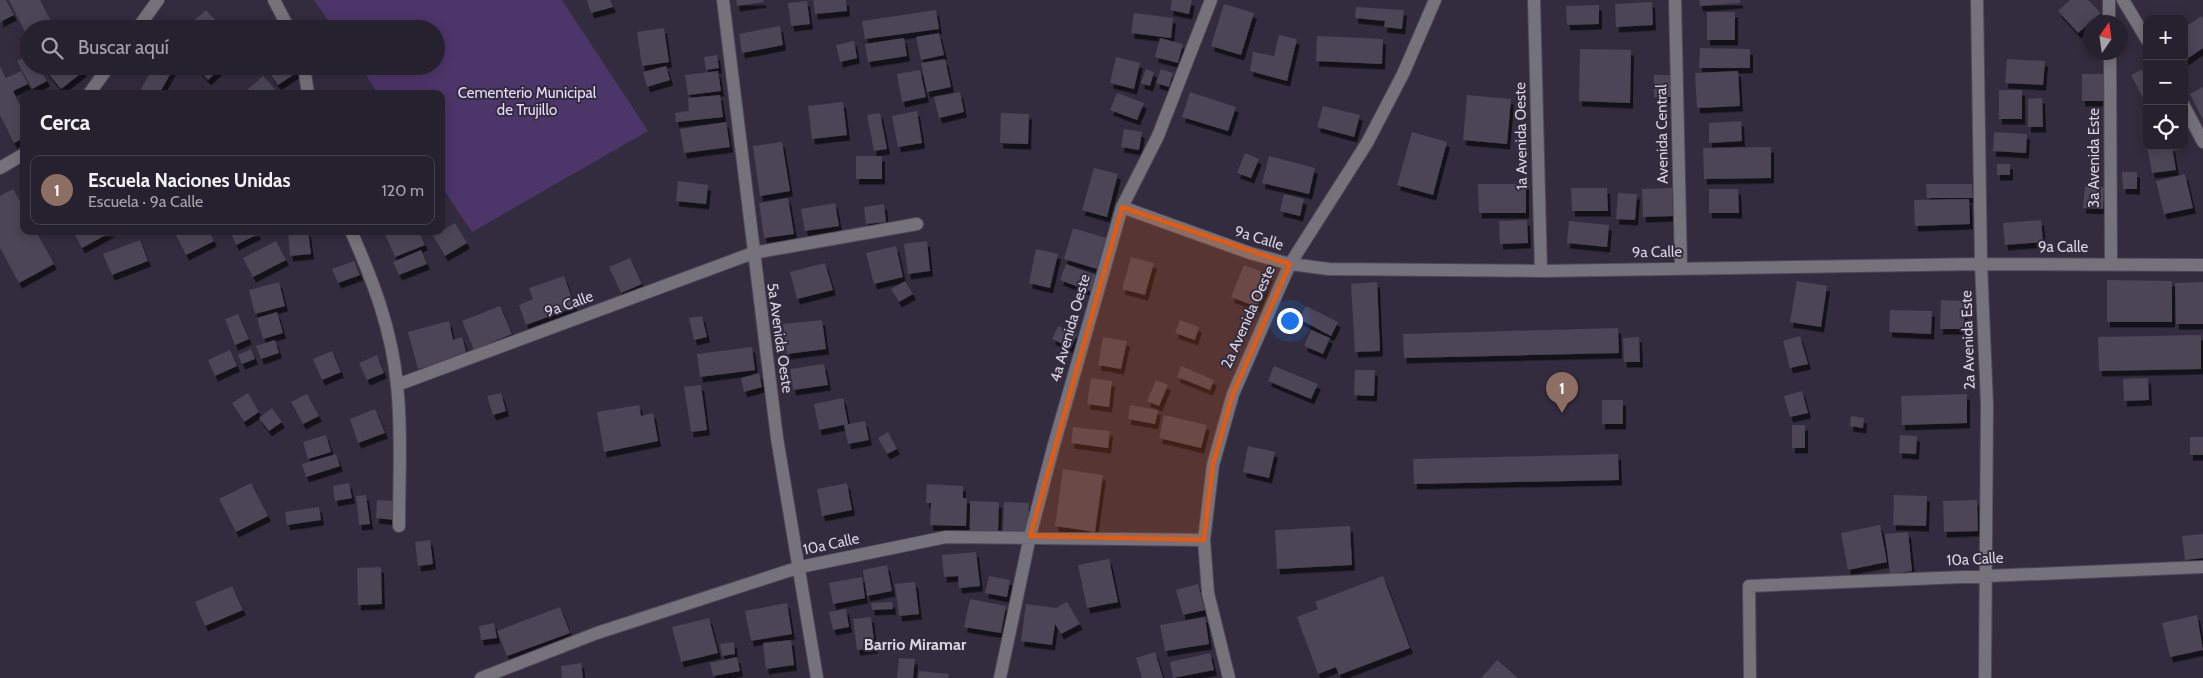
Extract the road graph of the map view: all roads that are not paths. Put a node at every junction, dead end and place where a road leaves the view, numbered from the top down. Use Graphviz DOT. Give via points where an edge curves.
graph roads {
  1 [pos="158,0"];
  2 [pos="274,0"];
  3 [pos="723,0"];
  4 [pos="1211,0"];
  5 [pos="1432,0"];
  6 [pos="1534,0"];
  7 [pos="1675,0"];
  8 [pos="1977,0"];
  9 [pos="2109,0"];
  10 [pos="2123,0"];
  11 [pos="2109,15"];
  12 [pos="144,20"];
  13 [pos="284,20"];
  14 [pos="2143,33"];
  15 [pos="2110,60"];
  16 [pos="103,75"];
  17 [pos="305,75"];
  18 [pos="92,90"];
  19 [pos="307,90"];
  20 [pos="2188,114"];
  21 [pos="2203,142"];
  22 [pos="20,156"];
  23 [pos="0,168"];
  24 [pos="1122,207"];
  25 [pos="917,224"];
  26 [pos="353,235"];
  27 [pos="753,253"];
  28 [pos="2111,263"];
  29 [pos="1290,264"];
  30 [pos="1981,264"];
  31 [pos="2203,266"];
  32 [pos="1681,267"];
  33 [pos="1541,271"];
  34 [pos="397,386"];
  35 [pos="399,526"];
  36 [pos="1030,536"];
  37 [pos="1204,540"];
  38 [pos="800,567"];
  39 [pos="2203,567"];
  40 [pos="1987,575"];
  41 [pos="481,678"];
  42 [pos="817,678"];
  43 [pos="1000,678"];
  44 [pos="1229,678"];
  45 [pos="1750,678"];
  46 [pos="1985,678"];
  1 -- 12 [label="street"];
  2 -- 13 [label="street"];
  3 -- 27 [label="street, 5a Avenida Oeste"];
  4 -- 24 [label="street, 4a Avenida Oeste" via="1158,136"];
  5 -- 29 [label="street, 2a Avenida Oeste" via="1403,74 1366,143"];
  6 -- 33 [label="street, 1a Avenida Oeste"];
  7 -- 32 [label="street, Avenida Central"];
  8 -- 30 [label="street, 2a Avenida Este"];
  9 -- 11 [label="street"];
  10 -- 14 [label="street"];
  15 -- 28 [label="street, 3a Avenida Este"];
  16 -- 18 [label="street"];
  17 -- 19 [label="street"];
  20 -- 21 [label="street"];
  22 -- 23 [label="street"];
  24 -- 29 [label="street, 9a Calle"];
  24 -- 36 [label="street, 4a Avenida Oeste"];
  25 -- 27 [label="street, 9a Calle"];
  26 -- 34 [label="street" via="376,288 392,349"];
  27 -- 34 [label="street, 9a Calle"];
  27 -- 38 [label="street, 5a Avenida Oeste" via="777,438"];
  28 -- 30 [label="street, 9a Calle"];
  28 -- 31 [label="street, 9a Calle"];
  29 -- 33 [label="street, 9a Calle" via="1329,269"];
  29 -- 37 [label="street, 2a Avenida Oeste" via="1233,394 1213,465"];
  30 -- 32 [label="street, 9a Calle"];
  30 -- 40 [label="street, 2a Avenida Este" via="1987,404"];
  32 -- 33 [label="street, 9a Calle"];
  34 -- 35 [label="street"];
  36 -- 37 [label="street, 10a Calle"];
  36 -- 38 [label="street, 10a Calle" via="946,537"];
  36 -- 43 [label="street, 4a Avenida Oeste"];
  37 -- 44 [label="street, 2a Avenida Oeste" via="1208,593"];
  38 -- 41 [label="street, 10a Calle" via="597,633"];
  38 -- 42 [label="street, 5a Avenida Oeste"];
  39 -- 40 [label="street, 10a Calle"];
  40 -- 45 [label="street, 10a Calle" via="1749,586"];
  40 -- 46 [label="street, 2a Avenida Este"];
}
